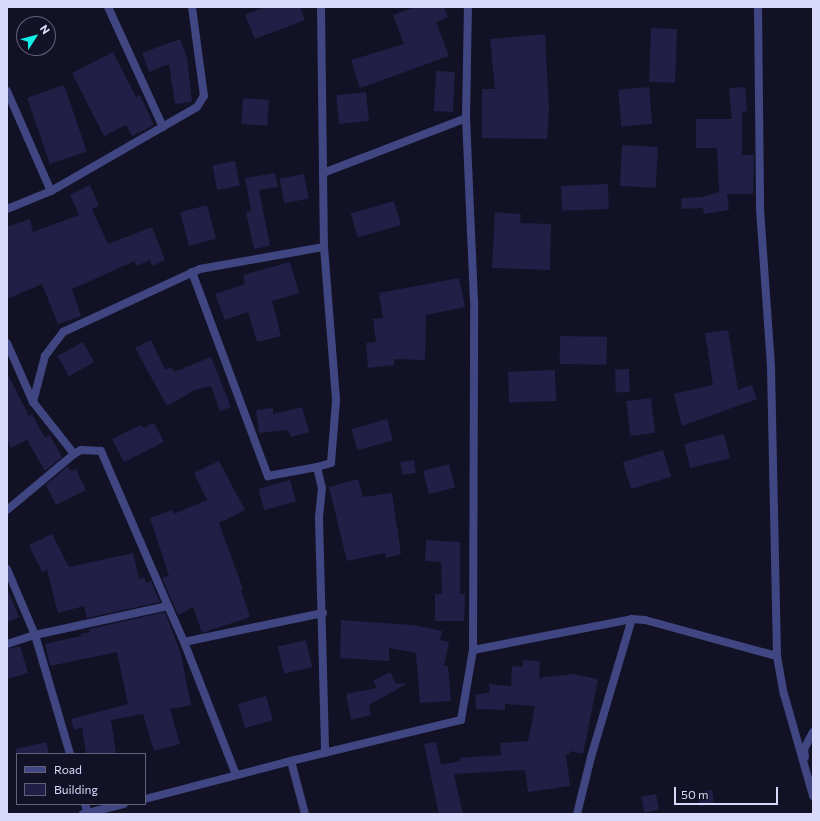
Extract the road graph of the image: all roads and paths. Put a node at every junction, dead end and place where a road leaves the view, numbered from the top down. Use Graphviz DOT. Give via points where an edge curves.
graph roads {
  1 [pos="108,7"];
  2 [pos="192,7"];
  3 [pos="321,7"];
  4 [pos="468,7"];
  5 [pos="758,7"];
  6 [pos="7,91"];
  7 [pos="466,118"];
  8 [pos="163,127"];
  9 [pos="323,173"];
  10 [pos="51,191"];
  11 [pos="7,209"];
  12 [pos="324,247"];
  13 [pos="192,272"];
  14 [pos="7,343"];
  15 [pos="33,402"];
  16 [pos="74,454"];
  17 [pos="318,466"];
  18 [pos="7,510"];
  19 [pos="7,569"];
  20 [pos="168,606"];
  21 [pos="322,613"];
  22 [pos="632,619"];
  23 [pos="35,635"];
  24 [pos="184,642"];
  25 [pos="7,644"];
  26 [pos="473,650"];
  27 [pos="777,656"];
  28 [pos="813,732"];
  29 [pos="70,753"];
  30 [pos="325,753"];
  31 [pos="291,761"];
  32 [pos="236,775"];
  33 [pos="813,792"];
  34 [pos="813,796"];
  35 [pos="146,799"];
  36 [pos="120,805"];
  37 [pos="86,814"];
  38 [pos="306,814"];
  39 [pos="577,814"];
  1 -- 8 [label="street"];
  2 -- 8 [label="street" via="204,96 197,107"];
  3 -- 9 [label="street"];
  4 -- 7 [label="street"];
  5 -- 27 [label="street" via="760,209 771,368"];
  6 -- 10 [label="street"];
  7 -- 9 [label="street"];
  7 -- 26 [label="street" via="474,301"];
  8 -- 10 [label="street"];
  9 -- 12 [label="street"];
  10 -- 11 [label="street"];
  12 -- 13 [label="street"];
  12 -- 17 [label="street" via="336,401 331,463"];
  13 -- 15 [label="street" via="63,332 45,356"];
  13 -- 17 [label="street" via="268,476"];
  14 -- 15 [label="street"];
  15 -- 16 [label="street"];
  16 -- 18 [label="street"];
  16 -- 20 [label="street" via="81,450 101,451"];
  17 -- 21 [label="street" via="322,488 318,518"];
  19 -- 23 [label="street"];
  20 -- 23 [label="street"];
  20 -- 24 [label="street"];
  21 -- 24 [label="street"];
  21 -- 30 [label="street"];
  22 -- 26 [label="street"];
  22 -- 27 [label="street" via="645,620"];
  22 -- 39 [label="street" via="590,757"];
  23 -- 25 [label="street"];
  23 -- 29 [label="street"];
  24 -- 32 [label="street"];
  26 -- 30 [label="street" via="461,720"];
  27 -- 34 [label="street" via="784,694"];
  28 -- 33 [label="street" via="804,749"];
  30 -- 31 [label="street"];
  31 -- 32 [label="street"];
  31 -- 38 [label="street"];
  32 -- 35 [label="street"];
  36 -- 37 [label="street"];
}
